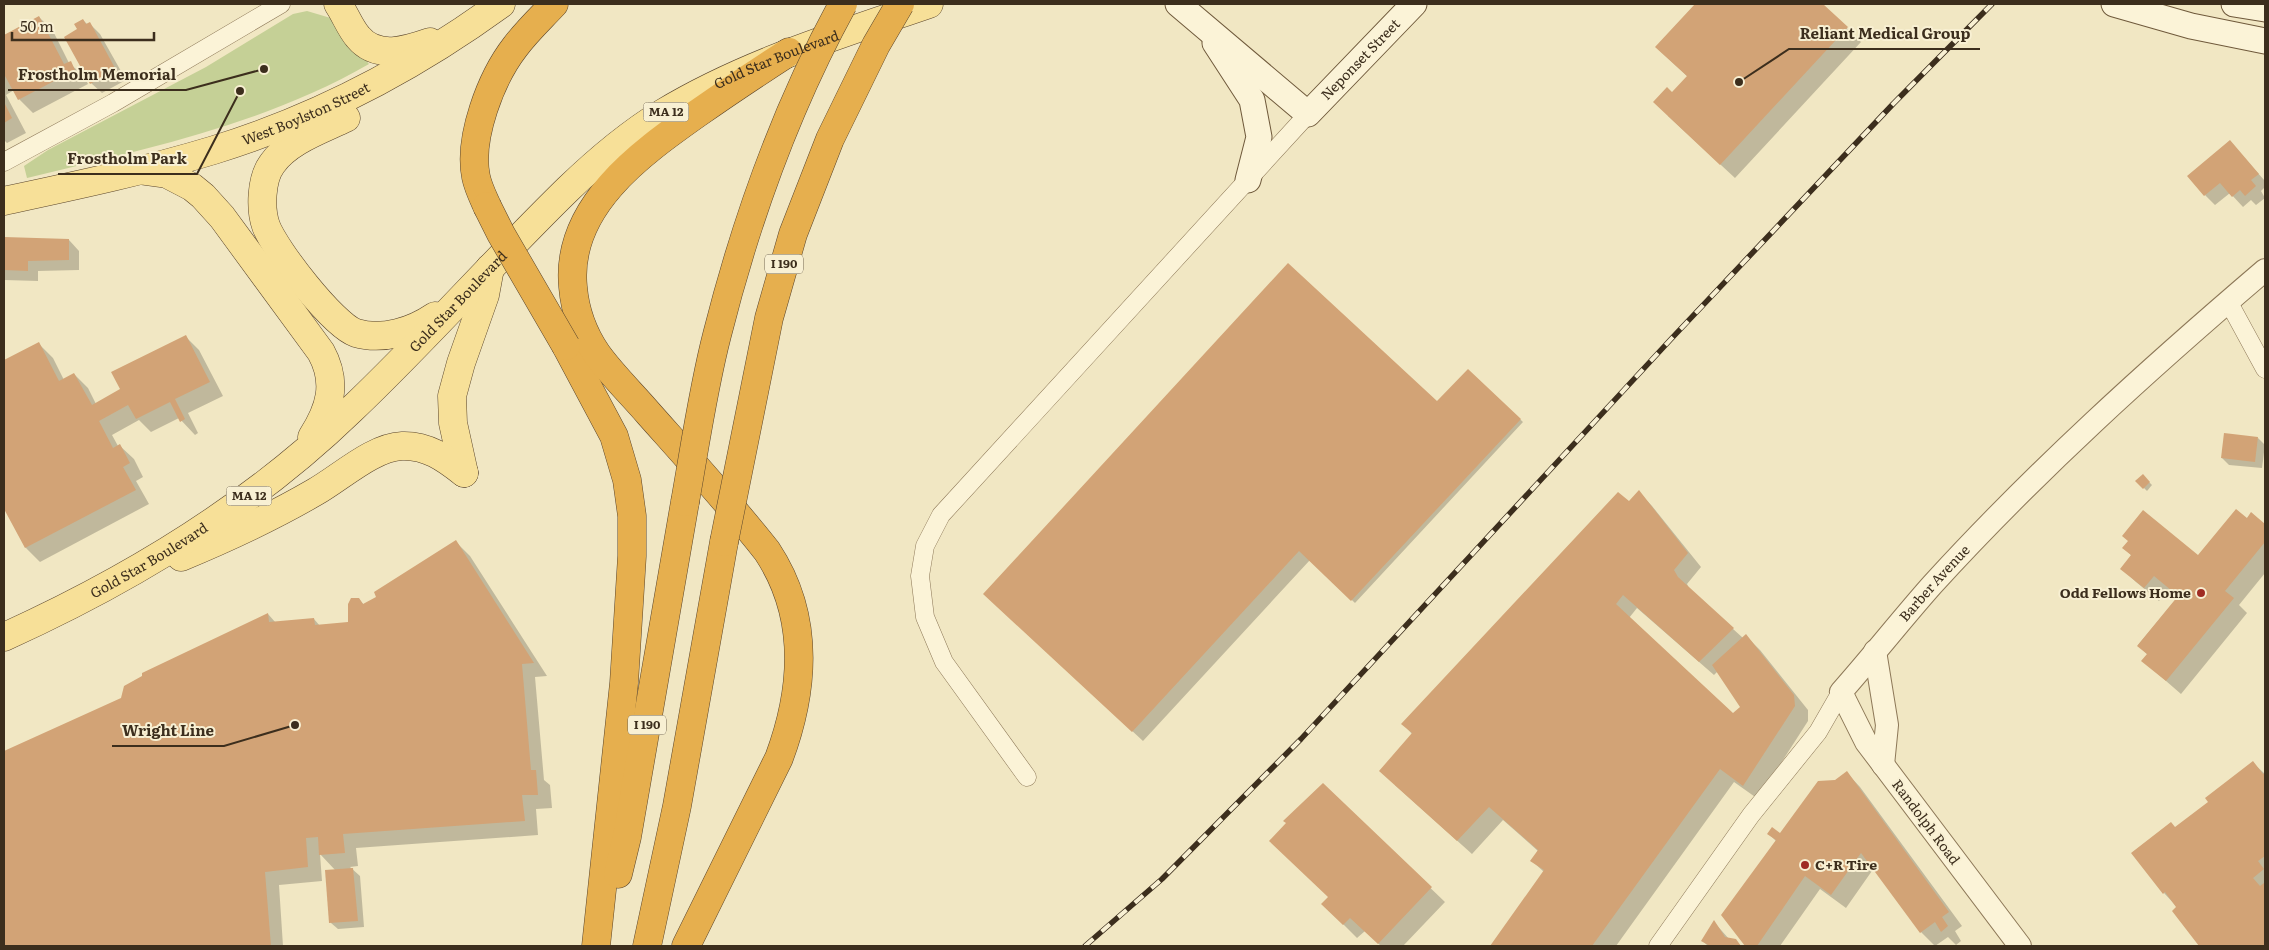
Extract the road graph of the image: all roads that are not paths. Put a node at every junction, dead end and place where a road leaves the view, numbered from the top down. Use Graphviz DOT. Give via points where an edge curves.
graph roads {
  1 [pos="281,4"];
  2 [pos="338,4"];
  3 [pos="501,4"];
  4 [pos="554,4"];
  5 [pos="843,4"];
  6 [pos="900,4"];
  7 [pos="929,4"];
  8 [pos="1178,4"];
  9 [pos="1414,4"];
  10 [pos="2114,4"];
  11 [pos="2234,4"];
  12 [pos="2265,9"];
  13 [pos="1204,24"];
  14 [pos="467,28"];
  15 [pos="2265,41"];
  16 [pos="789,52"];
  17 [pos="384,79"];
  18 [pos="1308,114"];
  19 [pos="4,162"];
  20 [pos="140,171"];
  21 [pos="1248,180"];
  22 [pos="4,202"];
  23 [pos="490,268"];
  24 [pos="2265,270"];
  25 [pos="2228,301"];
  26 [pos="456,303"];
  27 [pos="2265,369"];
  28 [pos="300,455"];
  29 [pos="89,595"];
  30 [pos="4,636"];
  31 [pos="1875,651"];
  32 [pos="1841,692"];
  33 [pos="1883,765"];
  34 [pos="1027,777"];
  35 [pos="2014,944"];
  36 [pos="598,946"];
  37 [pos="647,946"];
  38 [pos="686,946"];
  39 [pos="1658,946"];
  1 -- 19 [label="street" via="113,103"];
  2 -- 14 [label="main road" via="358,38 383,51 404,50"];
  3 -- 14 [label="main road, West Boylston Street"];
  4 -- 36 [label="highway, bridge" via="505,61 486,105 477,138 475,164 479,187 501,234 603,413 627,480 632,516 624,682"];
  5 -- 36 [label="highway, I 190, bridge" via="794,102 760,188 715,342 627,837"];
  6 -- 37 [label="highway, I 190, bridge" via="830,139 793,234 769,318 724,542 677,806"];
  7 -- 16 [label="main road, Gold Star Boulevard / MA 12"];
  8 -- 13 [label="main road"];
  9 -- 18 [label="main road, Neponset Street"];
  10 -- 15 [label="main road" via="2191,26"];
  11 -- 12 [label="main road"];
  13 -- 18 [label="main road"];
  13 -- 21 [label="main road" via="1252,100 1259,137"];
  14 -- 17 [label="main road, West Boylston Street"];
  16 -- 23 [label="main road, Gold Star Boulevard / MA 12" via="650,122 584,174"];
  16 -- 38 [label="highway" via="739,84 632,164 596,202 587,217 572,264 578,312 597,354 767,551 783,580 794,618 799,673 789,731 779,758"];
  17 -- 20 [label="main road, West Boylston Street" via="272,130"];
  17 -- 26 [label="main road" via="351,115 291,146 271,165 264,191 266,225 272,240 318,301 342,325 354,332 383,336 407,330 425,323"];
  18 -- 21 [label="street"];
  20 -- 22 [label="main road, West Boylston Street"];
  20 -- 28 [label="main road" via="167,174 192,186 202,196 222,217 323,356 331,376 331,395 327,410"];
  21 -- 34 [label="street" via="941,515 925,546 920,576 924,617 944,662"];
  23 -- 26 [label="main road, Gold Star Boulevard / MA 12"];
  23 -- 29 [label="main road" via="485,296 452,396 453,423 464,473 444,457 424,448 401,446 376,453 316,492 218,542"];
  24 -- 25 [label="street, Barber Avenue"];
  25 -- 27 [label="street"];
  25 -- 31 [label="street, Barber Avenue" via="2058,456 1932,585"];
  26 -- 28 [label="main road, Gold Star Boulevard / MA 12" via="351,411"];
  28 -- 29 [label="main road, Gold Star Boulevard / MA 12" via="271,480 195,534"];
  29 -- 30 [label="main road, Gold Star Boulevard / MA 12"];
  31 -- 32 [label="street, Barber Avenue"];
  31 -- 33 [label="street" via="1887,725"];
  32 -- 33 [label="street, Randolph Road" via="1866,742"];
  32 -- 39 [label="street, Barber Avenue" via="1818,732 1751,816"];
  33 -- 35 [label="street, Randolph Road"];
}
